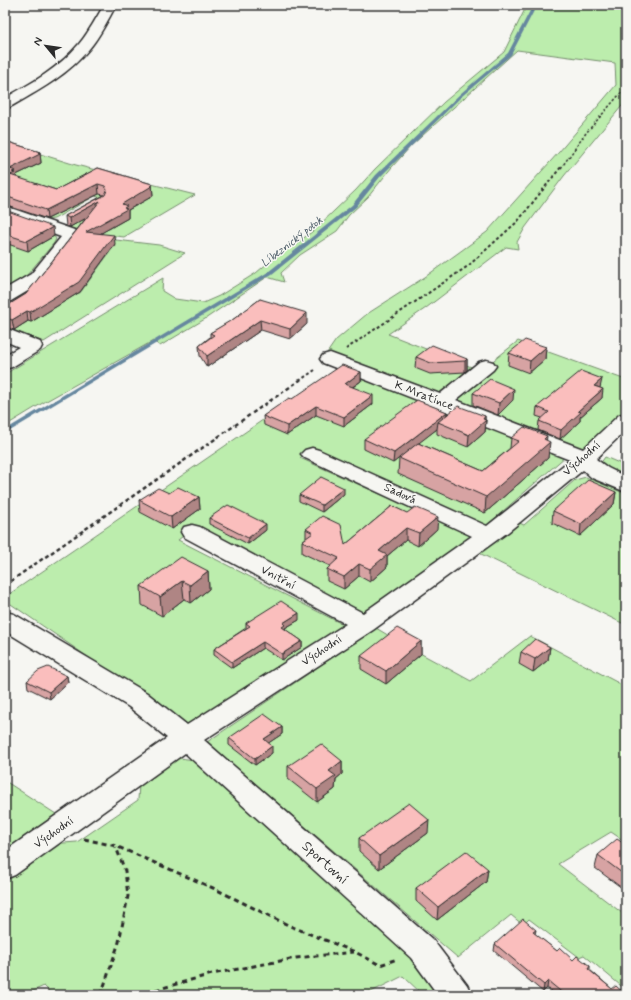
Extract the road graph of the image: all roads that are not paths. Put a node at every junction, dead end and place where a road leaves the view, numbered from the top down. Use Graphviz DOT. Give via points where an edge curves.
graph roads {
  1 [pos="110,5"];
  2 [pos="5,104"];
  3 [pos="5,211"];
  4 [pos="5,297"];
  5 [pos="5,334"];
  6 [pos="330,359"];
  7 [pos="5,363"];
  8 [pos="486,366"];
  9 [pos="441,403"];
  10 [pos="626,419"];
  11 [pos="312,454"];
  12 [pos="583,460"];
  13 [pos="626,484"];
  14 [pos="192,532"];
  15 [pos="488,535"];
  16 [pos="5,620"];
  17 [pos="364,624"];
  18 [pos="186,739"];
  19 [pos="5,867"];
  20 [pos="456,995"];
  1 -- 2 [label="street" via="81,51 49,78"];
  3 -- 4 [label="street" via="57,223 71,235 37,278"];
  5 -- 7 [label="street" via="33,346"];
  6 -- 9 [label="street, K Mratínce"];
  8 -- 9 [label="street"];
  9 -- 12 [label="street, K Mratínce" via="575,453"];
  10 -- 12 [label="street, Východní"];
  11 -- 15 [label="street, Sadová"];
  12 -- 13 [label="street, K Mratínce" via="600,473"];
  12 -- 15 [label="street, Východní"];
  14 -- 17 [label="street, Vnitřní"];
  15 -- 17 [label="street, Východní"];
  16 -- 18 [label="street, Sportovní" via="138,700"];
  17 -- 18 [label="street, Východní"];
  18 -- 19 [label="street, Východní"];
  18 -- 20 [label="street, Sportovní" via="422,949"];
}
